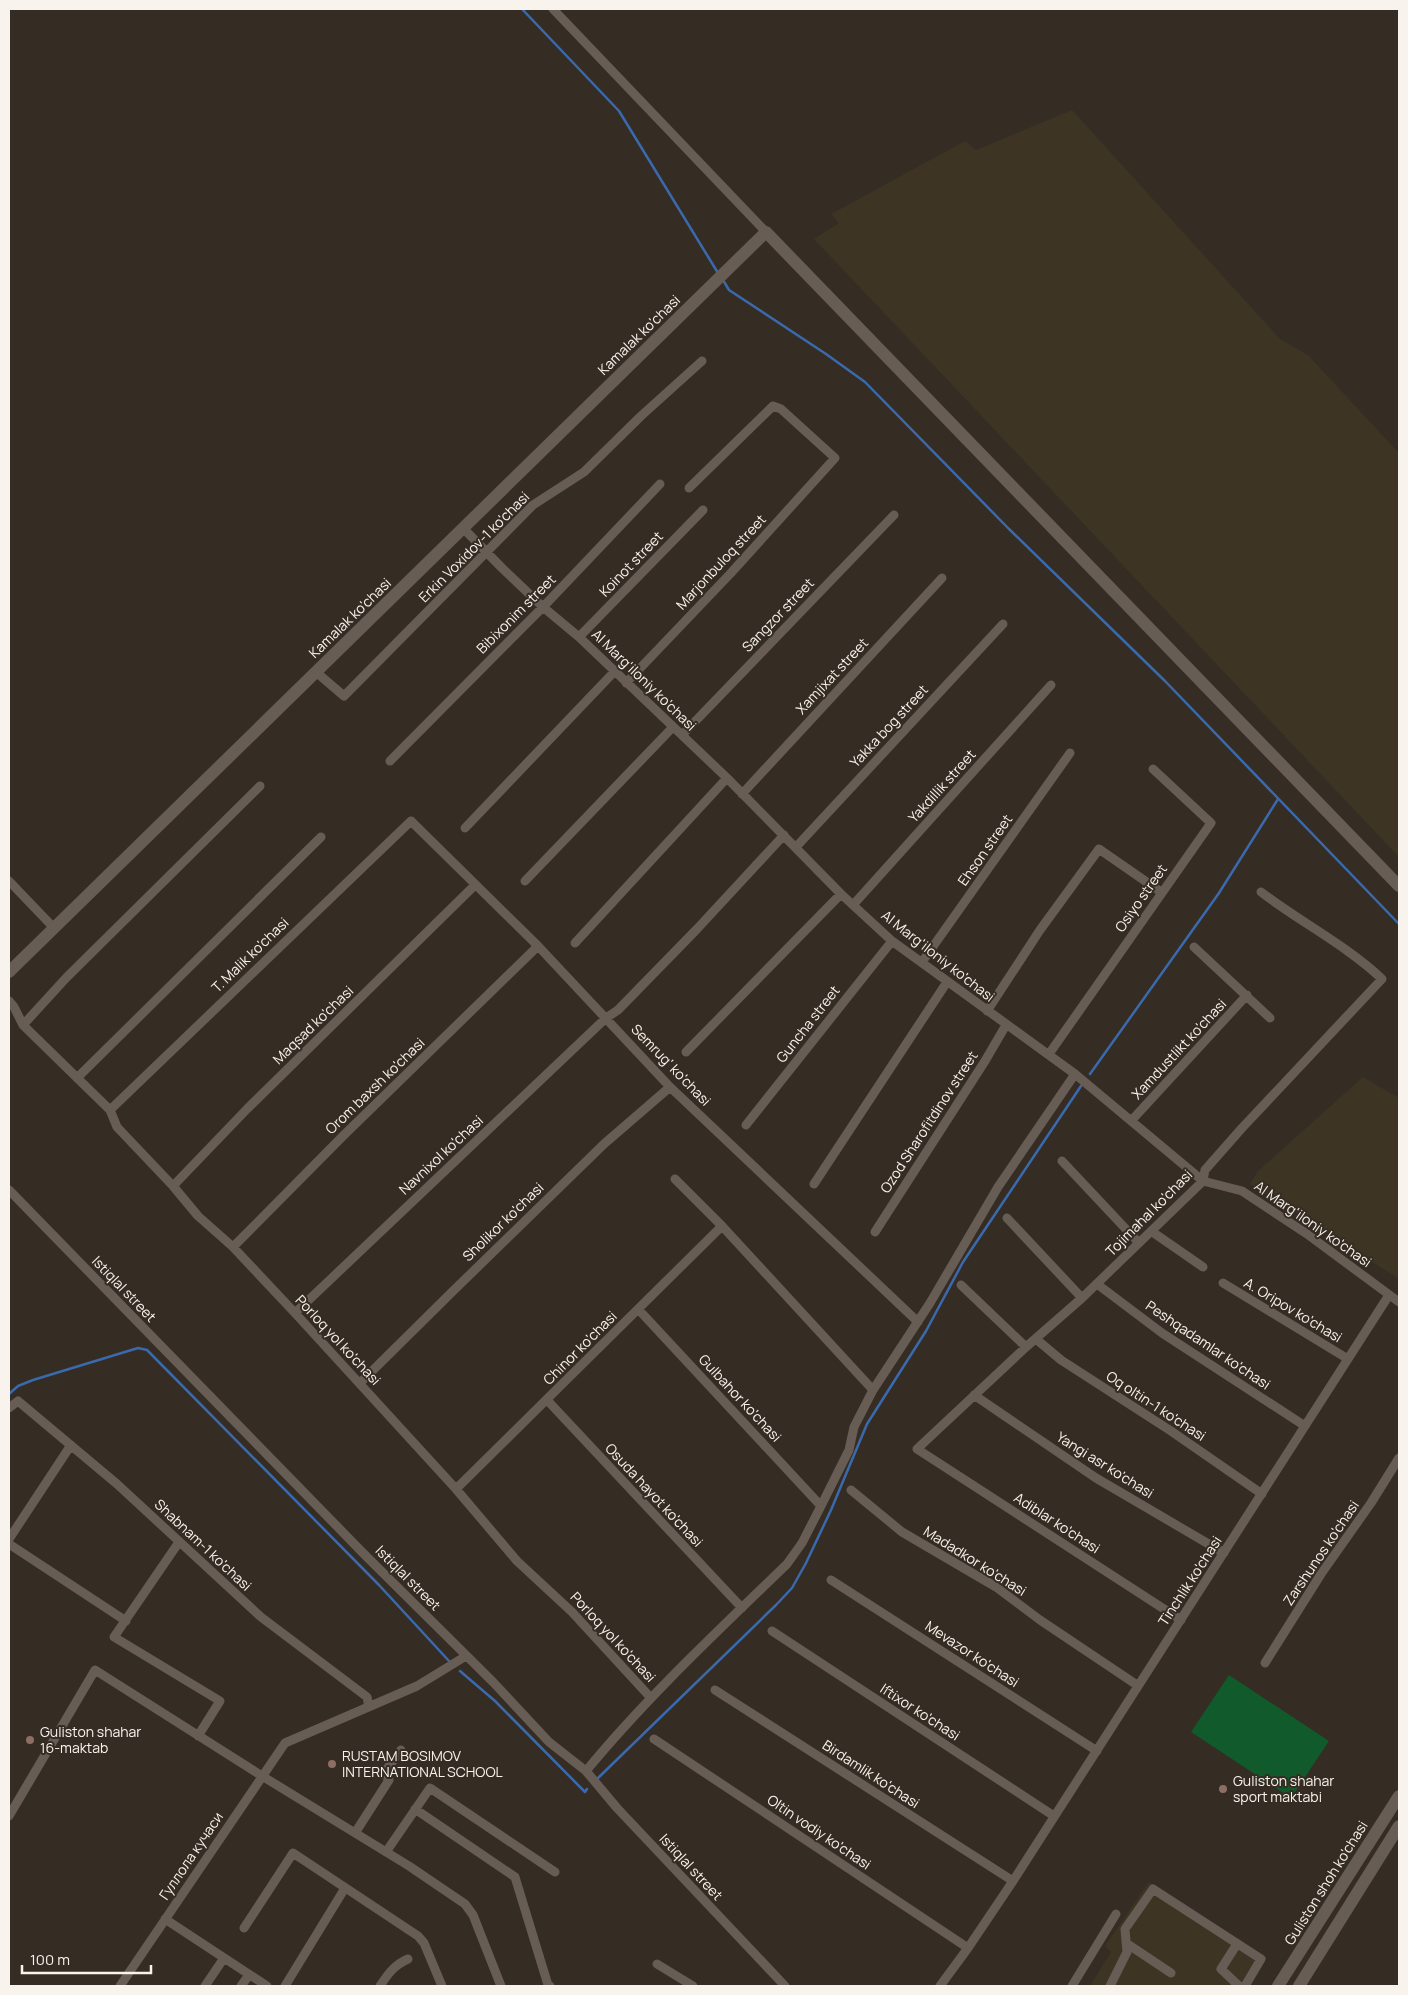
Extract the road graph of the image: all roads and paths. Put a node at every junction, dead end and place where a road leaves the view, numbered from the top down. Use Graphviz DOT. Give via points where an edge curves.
graph roads {
  1 [pos="553,9"];
  2 [pos="766,232"];
  3 [pos="702,361"];
  4 [pos="660,484"];
  5 [pos="689,488"];
  6 [pos="703,510"];
  7 [pos="894,515"];
  8 [pos="463,528"];
  9 [pos="486,554"];
  10 [pos="942,578"];
  11 [pos="543,607"];
  12 [pos="1002,624"];
  13 [pos="579,637"];
  14 [pos="316,672"];
  15 [pos="614,672"];
  16 [pos="626,683"];
  17 [pos="1051,685"];
  18 [pos="673,727"];
  19 [pos="682,735"];
  20 [pos="1070,753"];
  21 [pos="390,761"];
  22 [pos="1153,769"];
  23 [pos="727,778"];
  24 [pos="260,786"];
  25 [pos="742,794"];
  26 [pos="411,821"];
  27 [pos="465,828"];
  28 [pos="784,836"];
  29 [pos="321,837"];
  30 [pos="796,847"];
  31 [pos="525,881"];
  32 [pos="9,882"];
  33 [pos="475,885"];
  34 [pos="1399,886"];
  35 [pos="1161,892"];
  36 [pos="1261,892"];
  37 [pos="841,894"];
  38 [pos="853,905"];
  39 [pos="54,928"];
  40 [pos="892,941"];
  41 [pos="575,943"];
  42 [pos="538,946"];
  43 [pos="1194,947"];
  44 [pos="922,962"];
  45 [pos="9,972"];
  46 [pos="947,982"];
  47 [pos="1247,995"];
  48 [pos="9,1001"];
  49 [pos="987,1011"];
  50 [pos="606,1018"];
  51 [pos="1270,1018"];
  52 [pos="23,1025"];
  53 [pos="1006,1025"];
  54 [pos="686,1052"];
  55 [pos="1048,1054"];
  56 [pos="1075,1074"];
  57 [pos="77,1078"];
  58 [pos="670,1086"];
  59 [pos="110,1110"];
  60 [pos="1131,1121"];
  61 [pos="746,1125"];
  62 [pos="1062,1161"];
  63 [pos="674,1179"];
  64 [pos="1203,1181"];
  65 [pos="814,1184"];
  66 [pos="173,1186"];
  67 [pos="9,1190"];
  68 [pos="1008,1218"];
  69 [pos="722,1226"];
  70 [pos="875,1232"];
  71 [pos="1151,1232"];
  72 [pos="1140,1243"];
  73 [pos="233,1247"];
  74 [pos="1203,1267"];
  75 [pos="1097,1284"];
  76 [pos="1223,1284"];
  77 [pos="961,1286"];
  78 [pos="1389,1295"];
  79 [pos="1082,1298"];
  80 [pos="1399,1302"];
  81 [pos="638,1309"];
  82 [pos="295,1313"];
  83 [pos="918,1322"];
  84 [pos="1036,1340"];
  85 [pos="1026,1347"];
  86 [pos="1348,1359"];
  87 [pos="360,1384"];
  88 [pos="873,1390"];
  89 [pos="974,1395"];
  90 [pos="547,1400"];
  91 [pos="9,1408"];
  92 [pos="1305,1426"];
  93 [pos="71,1445"];
  94 [pos="917,1449"];
  95 [pos="1399,1458"];
  96 [pos="456,1489"];
  97 [pos="851,1490"];
  98 [pos="1262,1494"];
  99 [pos="821,1506"];
  100 [pos="9,1539"];
  101 [pos="179,1542"];
  102 [pos="9,1544"];
  103 [pos="1224,1553"];
  104 [pos="831,1580"];
  105 [pos="742,1608"];
  106 [pos="1181,1620"];
  107 [pos="126,1621"];
  108 [pos="772,1631"];
  109 [pos="466,1656"];
  110 [pos="1265,1663"];
  111 [pos="1137,1685"];
  112 [pos="715,1690"];
  113 [pos="651,1698"];
  114 [pos="369,1707"];
  115 [pos="198,1736"];
  116 [pos="654,1739"];
  117 [pos="401,1750"];
  118 [pos="1097,1751"];
  119 [pos="586,1771"];
  120 [pos="262,1776"];
  121 [pos="1399,1796"];
  122 [pos="416,1809"];
  123 [pos="9,1816"];
  124 [pos="1054,1816"];
  125 [pos="1399,1826"];
  126 [pos="355,1833"];
  127 [pos="386,1852"];
  128 [pos="555,1872"];
  129 [pos="1013,1880"];
  130 [pos="345,1888"];
  131 [pos="1116,1914"];
  132 [pos="165,1919"];
  133 [pos="244,1928"];
  134 [pos="1126,1943"];
  135 [pos="1237,1944"];
  136 [pos="968,1948"];
  137 [pos="224,1958"];
  138 [pos="408,1959"];
  139 [pos="657,1964"];
  140 [pos="1170,1973"];
  141 [pos="249,1974"];
  142 [pos="120,1986"];
  143 [pos="204,1986"];
  144 [pos="241,1986"];
  145 [pos="267,1986"];
  146 [pos="284,1986"];
  147 [pos="380,1986"];
  148 [pos="442,1986"];
  149 [pos="500,1986"];
  150 [pos="550,1986"];
  151 [pos="693,1986"];
  152 [pos="785,1986"];
  153 [pos="940,1986"];
  154 [pos="1072,1986"];
  155 [pos="1110,1986"];
  156 [pos="1239,1986"];
  157 [pos="1245,1986"];
  158 [pos="1278,1986"];
  159 [pos="1299,1986"];
  1 -- 2 [label="street"];
  2 -- 8 [label="main road, Kamalak ko'chasi"];
  2 -- 34 [label="main road"];
  3 -- 9 [label="street, Erkin Voxidov-1 ko'chasi" via="584,472 533,505"];
  4 -- 11 [label="street, Bibixonim street"];
  5 -- 16 [label="street, Marjonbuloq street" via="773,406 835,458"];
  6 -- 13 [label="street, Koinot street"];
  7 -- 19 [label="street, Sangzor street"];
  8 -- 9 [label="street, Al Marg'iloniy ko'chasi"];
  8 -- 14 [label="main road, Kamalak ko'chasi"];
  9 -- 11 [label="street, Al Marg'iloniy ko'chasi"];
  9 -- 14 [label="street, Erkin Voxidov-1 ko'chasi" via="344,696"];
  10 -- 25 [label="street, Xamjixat street"];
  11 -- 13 [label="street, Al Marg'iloniy ko'chasi"];
  11 -- 21 [label="street, Bibixonim street"];
  12 -- 30 [label="street, Yakka bog street"];
  13 -- 15 [label="street, Al Marg'iloniy ko'chasi"];
  14 -- 39 [label="main road, Kamalak ko'chasi"];
  15 -- 16 [label="street, Al Marg'iloniy ko'chasi"];
  15 -- 27 [label="street"];
  16 -- 18 [label="street, Al Marg'iloniy ko'chasi"];
  17 -- 38 [label="street, Yakdillik street"];
  18 -- 19 [label="street, Al Marg'iloniy ko'chasi"];
  18 -- 31 [label="street"];
  19 -- 23 [label="street, Al Marg'iloniy ko'chasi"];
  20 -- 44 [label="street, Ehson street"];
  22 -- 35 [label="street, Osiyo street" via="1211,823"];
  23 -- 25 [label="street, Al Marg'iloniy ko'chasi"];
  23 -- 41 [label="street"];
  24 -- 52 [label="street" via="66,978"];
  25 -- 28 [label="street, Al Marg'iloniy ko'chasi"];
  26 -- 33 [label="street, Semrug' ko'chasi"];
  26 -- 59 [label="street, T. Malik ko'chasi"];
  28 -- 30 [label="street, Al Marg'iloniy ko'chasi"];
  28 -- 50 [label="street" via="618,1010"];
  29 -- 57 [label="street"];
  30 -- 37 [label="street, Al Marg'iloniy ko'chasi"];
  32 -- 39 [label="street"];
  33 -- 42 [label="street, Semrug' ko'chasi"];
  33 -- 66 [label="street, Maqsad ko'chasi" via="247,1108"];
  35 -- 49 [label="street" via="1099,849"];
  35 -- 55 [label="street, Osiyo street"];
  36 -- 64 [label="street, Tojimahal ko'chasi" via="1363,961 1382,979 1242,1128 1205,1170"];
  37 -- 38 [label="street, Al Marg'iloniy ko'chasi"];
  37 -- 54 [label="street"];
  38 -- 40 [label="street, Al Marg'iloniy ko'chasi"];
  39 -- 45 [label="main road, Kamalak ko'chasi"];
  40 -- 44 [label="street, Al Marg'iloniy ko'chasi"];
  40 -- 61 [label="street, Guncha street"];
  42 -- 50 [label="street, Semrug' ko'chasi"];
  42 -- 73 [label="street, Orom baxsh ko'chasi"];
  43 -- 47 [label="street, Xamdustlikt ko'chasi"];
  44 -- 46 [label="street, Al Marg'iloniy ko'chasi"];
  46 -- 49 [label="street, Al Marg'iloniy ko'chasi"];
  46 -- 65 [label="street"];
  47 -- 51 [label="street, Xamdustlikt ko'chasi"];
  47 -- 60 [label="street, Xamdustlikt ko'chasi"];
  48 -- 52 [label="street, Porloq yol ko'chasi"];
  49 -- 53 [label="street, Al Marg'iloniy ko'chasi"];
  50 -- 58 [label="street, Semrug' ko'chasi"];
  50 -- 82 [label="street, Navnixol ko'chasi"];
  52 -- 57 [label="street, Porloq yol ko'chasi"];
  53 -- 55 [label="street, Al Marg'iloniy ko'chasi"];
  53 -- 70 [label="street, Ozod Sharofitdinov street"];
  55 -- 56 [label="street, Al Marg'iloniy ko'chasi"];
  56 -- 60 [label="street, Al Marg'iloniy ko'chasi"];
  56 -- 83 [label="street" via="998,1187"];
  57 -- 59 [label="street, Porloq yol ko'chasi"];
  58 -- 83 [label="street, Semrug' ko'chasi"];
  58 -- 87 [label="street, Sholikor ko'chasi" via="597,1151"];
  59 -- 66 [label="street, Porloq yol ko'chasi" via="117,1127"];
  60 -- 64 [label="street, Al Marg'iloniy ko'chasi"];
  62 -- 72 [label="street"];
  63 -- 69 [label="street"];
  64 -- 71 [label="street, Tojimahal ko'chasi"];
  64 -- 78 [label="street, Al Marg'iloniy ko'chasi" via="1242,1191"];
  66 -- 73 [label="street, Porloq yol ko'chasi" via="198,1216"];
  67 -- 109 [label="street, Istiqlal street"];
  68 -- 79 [label="street"];
  69 -- 81 [label="street, Chinor ko'chasi"];
  69 -- 88 [label="street"];
  71 -- 72 [label="street, Tojimahal ko'chasi"];
  71 -- 74 [label="street"];
  72 -- 75 [label="street, Tojimahal ko'chasi"];
  73 -- 82 [label="street, Porloq yol ko'chasi"];
  75 -- 79 [label="street, Tojimahal ko'chasi"];
  75 -- 92 [label="street, Peshqadamlar ko'chasi" via="1162,1333"];
  76 -- 86 [label="street, A. Oripov ko'chasi"];
  77 -- 85 [label="street"];
  78 -- 80 [label="street, Al Marg'iloniy ko'chasi"];
  78 -- 86 [label="street, Tinchlik ko'chasi"];
  79 -- 84 [label="street, Tojimahal ko'chasi"];
  81 -- 90 [label="street, Chinor ko'chasi"];
  81 -- 99 [label="street, Gulbahor ko'chasi"];
  82 -- 87 [label="street, Porloq yol ko'chasi"];
  83 -- 88 [label="street"];
  84 -- 85 [label="street, Tojimahal ko'chasi"];
  84 -- 98 [label="street, Oq oltin-1 ko'chasi"];
  85 -- 89 [label="street, Tojimahal ko'chasi"];
  86 -- 92 [label="street, Tinchlik ko'chasi"];
  87 -- 96 [label="street, Porloq yol ko'chasi"];
  88 -- 99 [label="street"];
  89 -- 94 [label="street, Tojimahal ko'chasi"];
  89 -- 103 [label="street, Yangi asr ko'chasi" via="1096,1478"];
  90 -- 96 [label="street, Chinor ko'chasi"];
  90 -- 105 [label="street, Osuda hayot ko'chasi"];
  91 -- 93 [label="street, Shabnam-1 ko'chasi" via="18,1401"];
  92 -- 98 [label="street, Tinchlik ko'chasi"];
  93 -- 100 [label="street"];
  93 -- 101 [label="street, Shabnam-1 ko'chasi"];
  94 -- 106 [label="street, Adiblar ko'chasi"];
  95 -- 110 [label="street, Zarshunos ko'chasi"];
  96 -- 113 [label="street, Porloq yol ko'chasi" via="517,1561 572,1612"];
  97 -- 111 [label="street, Madadkor ko'chasi" via="902,1532 996,1587"];
  98 -- 103 [label="street, Tinchlik ko'chasi"];
  99 -- 105 [label="street" via="787,1564"];
  101 -- 107 [label="street"];
  101 -- 114 [label="street, Shabnam-1 ko'chasi" via="261,1617 366,1697"];
  102 -- 107 [label="street"];
  103 -- 106 [label="street, Tinchlik ko'chasi"];
  104 -- 118 [label="street, Mevazor ko'chasi"];
  105 -- 113 [label="street"];
  106 -- 111 [label="street, Tinchlik ko'chasi"];
  107 -- 115 [label="street" via="114,1637 220,1701"];
  108 -- 124 [label="street, Iftixor ko'chasi"];
  109 -- 114 [label="street" via="417,1686"];
  109 -- 119 [label="street, Istiqlal street" via="549,1742"];
  111 -- 118 [label="street, Tinchlik ko'chasi"];
  112 -- 129 [label="street, Birdamlik ko'chasi"];
  113 -- 119 [label="street"];
  114 -- 120 [label="street, Гуллола кучаси" via="285,1743"];
  115 -- 120 [label="street"];
  115 -- 123 [label="street" via="95,1670"];
  116 -- 136 [label="street, Oltin vodiy ko'chasi"];
  117 -- 126 [label="street" via="384,1773 389,1780"];
  118 -- 124 [label="street, Tinchlik ko'chasi"];
  119 -- 152 [label="street, Istiqlal street"];
  120 -- 126 [label="street"];
  120 -- 132 [label="street, Гуллола кучаси"];
  121 -- 158 [label="main road, Guliston shoh ko'chasi"];
  122 -- 127 [label="street"];
  122 -- 128 [label="street" via="430,1788"];
  122 -- 150 [label="street" via="515,1877"];
  124 -- 129 [label="street, Tinchlik ko'chasi"];
  125 -- 159 [label="main road"];
  126 -- 127 [label="street"];
  127 -- 149 [label="street" via="464,1904 473,1915"];
  129 -- 136 [label="street, Tinchlik ko'chasi"];
  130 -- 133 [label="street" via="293,1853"];
  130 -- 146 [label="street"];
  130 -- 148 [label="street" via="418,1936"];
  131 -- 154 [label="street"];
  132 -- 137 [label="street"];
  132 -- 142 [label="street, Гуллола кучаси"];
  134 -- 135 [label="street" via="1125,1929 1153,1889"];
  134 -- 140 [label="street"];
  134 -- 155 [label="street" via="1127,1952"];
  135 -- 156 [label="street" via="1221,1969"];
  135 -- 157 [label="street" via="1261,1959"];
  136 -- 153 [label="street, Tinchlik ko'chasi"];
  137 -- 141 [label="street"];
  137 -- 143 [label="street"];
  138 -- 147 [label="street" via="390,1970"];
  139 -- 151 [label="street"];
  141 -- 144 [label="street"];
  141 -- 145 [label="street"];
}
